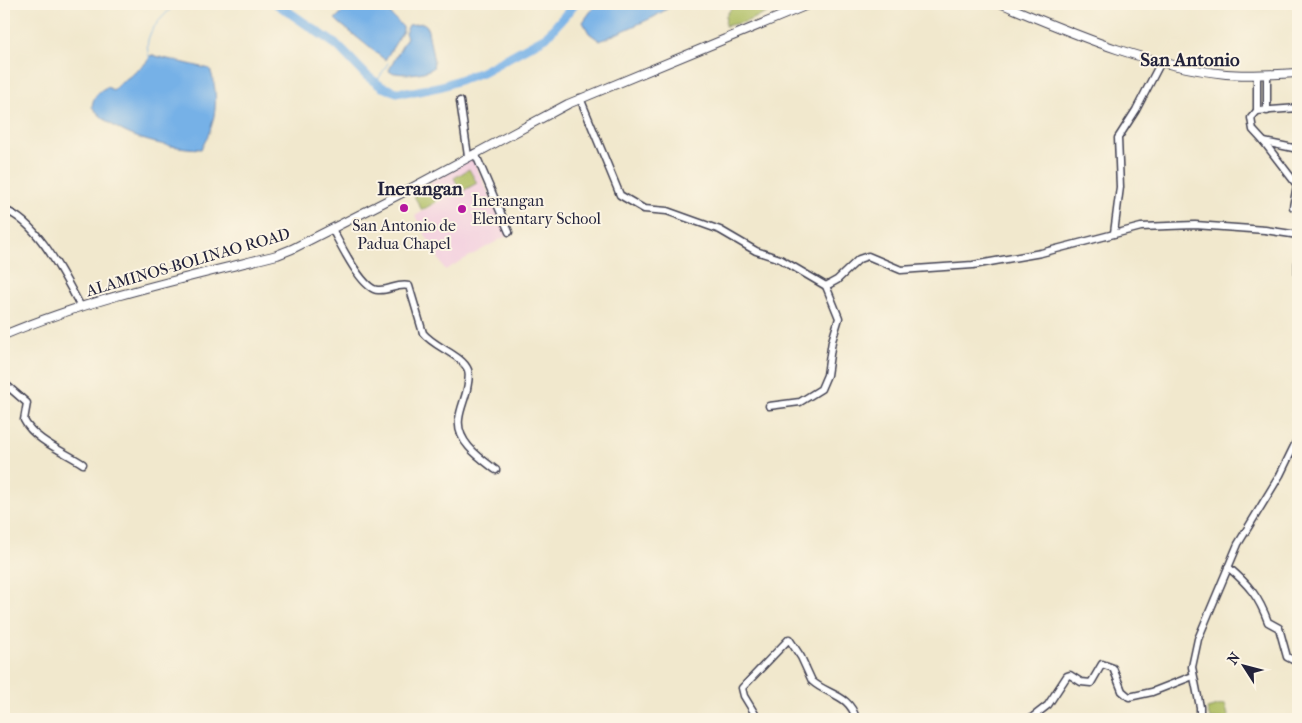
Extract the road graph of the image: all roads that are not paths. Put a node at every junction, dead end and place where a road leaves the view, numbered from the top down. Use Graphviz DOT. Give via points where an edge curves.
graph roads {
  1 [pos="810,4"];
  2 [pos="1002,4"];
  3 [pos="1160,62"];
  4 [pos="1298,72"];
  5 [pos="1257,75"];
  6 [pos="1267,75"];
  7 [pos="580,98"];
  8 [pos="460,101"];
  9 [pos="1298,108"];
  10 [pos="1257,111"];
  11 [pos="1267,111"];
  12 [pos="1264,142"];
  13 [pos="1298,148"];
  14 [pos="471,154"];
  15 [pos="1298,185"];
  16 [pos="1293,207"];
  17 [pos="4,210"];
  18 [pos="332,229"];
  19 [pos="509,232"];
  20 [pos="1114,233"];
  21 [pos="1298,236"];
  22 [pos="1298,262"];
  23 [pos="1298,283"];
  24 [pos="826,286"];
  25 [pos="81,307"];
  26 [pos="4,335"];
  27 [pos="4,382"];
  28 [pos="769,406"];
  29 [pos="1298,438"];
  30 [pos="83,464"];
  31 [pos="496,470"];
  32 [pos="1228,568"];
  33 [pos="1298,659"];
  34 [pos="1193,676"];
  35 [pos="758,719"];
  36 [pos="856,719"];
  37 [pos="1030,719"];
  38 [pos="1200,719"];
  1 -- 7 [label="main road, ALAMINOS-BOLINAO ROAD"];
  2 -- 3 [label="main road" via="1081,36"];
  3 -- 5 [label="main road" via="1226,74"];
  3 -- 20 [label="street" via="1146,93 1118,138 1120,187"];
  4 -- 6 [label="main road"];
  5 -- 6 [label="main road"];
  5 -- 10 [label="street"];
  6 -- 11 [label="street"];
  7 -- 14 [label="main road, ALAMINOS-BOLINAO ROAD"];
  7 -- 24 [label="street" via="624,200 644,210 671,212 720,230"];
  8 -- 14 [label="street"];
  9 -- 11 [label="street"];
  10 -- 11 [label="street"];
  10 -- 12 [label="street" via="1251,118 1252,129"];
  12 -- 13 [label="street"];
  12 -- 15 [label="street"];
  14 -- 18 [label="main road, ALAMINOS-BOLINAO ROAD"];
  14 -- 19 [label="street"];
  15 -- 16 [label="street"];
  17 -- 25 [label="street" via="22,221 47,250"];
  18 -- 25 [label="main road, ALAMINOS-BOLINAO ROAD" via="277,255 191,275"];
  18 -- 31 [label="street" via="366,285 378,290 408,286 423,333 467,367 469,378 459,418 460,432 469,448"];
  20 -- 21 [label="street" via="1141,227 1195,225"];
  20 -- 24 [label="street" via="1041,254 973,264 901,270 868,256 859,259"];
  22 -- 23 [label="street"];
  24 -- 28 [label="street" via="839,318 821,389 800,402"];
  25 -- 26 [label="main road, ALAMINOS-BOLINAO ROAD"];
  27 -- 30 [label="street" via="27,403 24,420 27,425 47,442"];
  29 -- 32 [label="street" via="1280,475 1238,544"];
  32 -- 33 [label="street" via="1245,581 1263,606 1268,622 1279,628 1287,656"];
  32 -- 34 [label="street" via="1198,639"];
  34 -- 37 [label="street" via="1129,697 1122,691 1113,668 1102,664 1091,683 1067,676 1048,705"];
  34 -- 38 [label="street"];
  35 -- 36 [label="street" via="742,688 789,640 802,657 812,682 847,704"];
}
